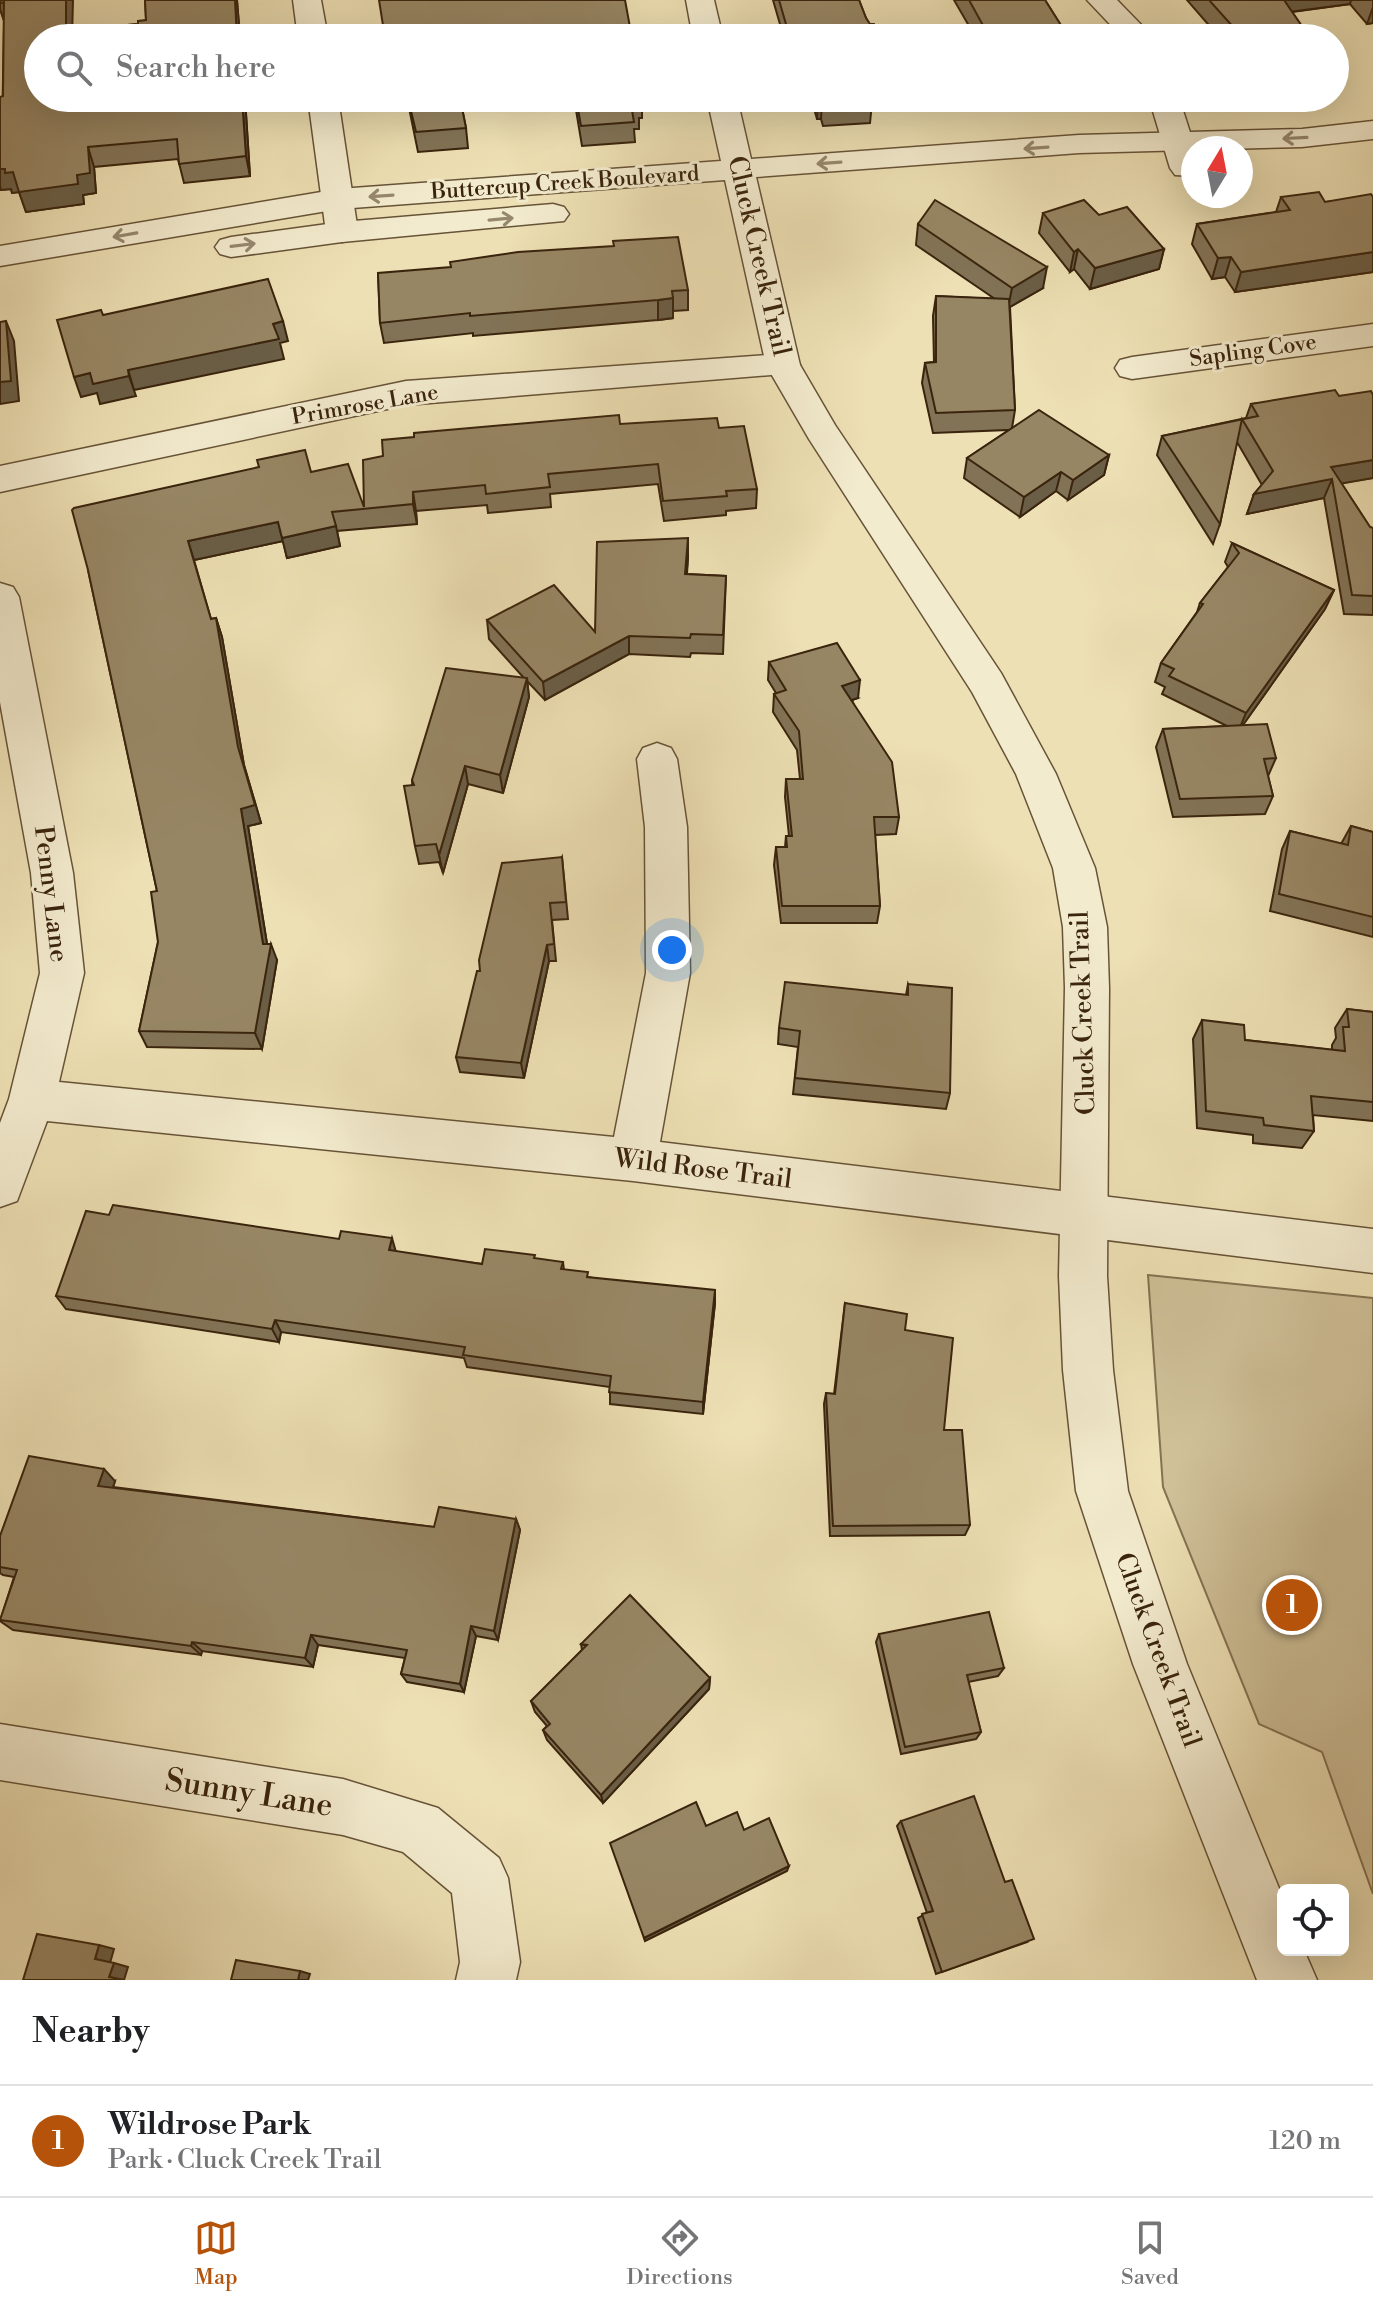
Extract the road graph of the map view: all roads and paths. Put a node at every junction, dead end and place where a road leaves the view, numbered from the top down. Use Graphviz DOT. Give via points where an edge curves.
graph roads {
  1 [pos="307,0"];
  2 [pos="700,0"];
  3 [pos="1101,0"];
  4 [pos="311,24"];
  5 [pos="705,24"];
  6 [pos="1125,24"];
  7 [pos="325,112"];
  8 [pos="729,112"];
  9 [pos="1169,112"];
  10 [pos="1373,130"];
  11 [pos="1181,145"];
  12 [pos="1253,147"];
  13 [pos="1181,158"];
  14 [pos="1181,160"];
  15 [pos="1340,163"];
  16 [pos="1253,167"];
  17 [pos="765,190"];
  18 [pos="339,199"];
  19 [pos="633,207"];
  20 [pos="587,211"];
  21 [pos="342,232"];
  22 [pos="0,256"];
  23 [pos="0,286"];
  24 [pos="1373,335"];
  25 [pos="783,365"];
  26 [pos="1132,368"];
  27 [pos="0,479"];
  28 [pos="0,597"];
  29 [pos="657,759"];
  30 [pos="32,1099"];
  31 [pos="633,1160"];
  32 [pos="0,1186"];
  33 [pos="1085,1217"];
  34 [pos="1373,1251"];
  35 [pos="0,1752"];
  36 [pos="486,1980"];
  37 [pos="1287,1980"];
  1 -- 4 [label="street"];
  2 -- 5 [label="street"];
  3 -- 6 [label="street"];
  7 -- 18 [label="street"];
  8 -- 17 [label="street, Cluck Creek Trail"];
  9 -- 11 [label="street"];
  10 -- 12 [label="street, Buttercup Creek Boulevard, one-way"];
  13 -- 17 [label="street, Buttercup Creek Boulevard, one-way" via="1079,144"];
  14 -- 17 [label="street, Buttercup Creek Boulevard" via="1032,175"];
  15 -- 16 [label="street"];
  17 -- 18 [label="street, Buttercup Creek Boulevard, one-way"];
  17 -- 19 [label="street, Buttercup Creek Boulevard"];
  17 -- 25 [label="street, Cluck Creek Trail"];
  18 -- 21 [label="street"];
  18 -- 22 [label="street, Buttercup Creek Boulevard, one-way"];
  21 -- 20 [label="street, Buttercup Creek Boulevard, one-way"];
  23 -- 21 [label="street, Buttercup Creek Boulevard, one-way"];
  24 -- 26 [label="street, Sapling Cove"];
  25 -- 27 [label="street, Primrose Lane" via="406,393"];
  25 -- 33 [label="street, Cluck Creek Trail" via="987,683 1036,774 1074,868 1085,927 1087,988"];
  28 -- 30 [label="street, Penny Lane" via="52,873 62,973"];
  29 -- 31 [label="street" via="666,827 668,973"];
  30 -- 31 [label="street, Wild Rose Trail"];
  30 -- 32 [label="street, Penny Lane"];
  31 -- 33 [label="street, Wild Rose Trail"];
  33 -- 34 [label="street, Wild Rose Trail"];
  33 -- 37 [label="street, Cluck Creek Trail" via="1088,1370 1102,1491 1160,1664"];
  35 -- 36 [label="street, Sunny Lane" via="343,1807 418,1828 479,1878 490,1962"];
}
